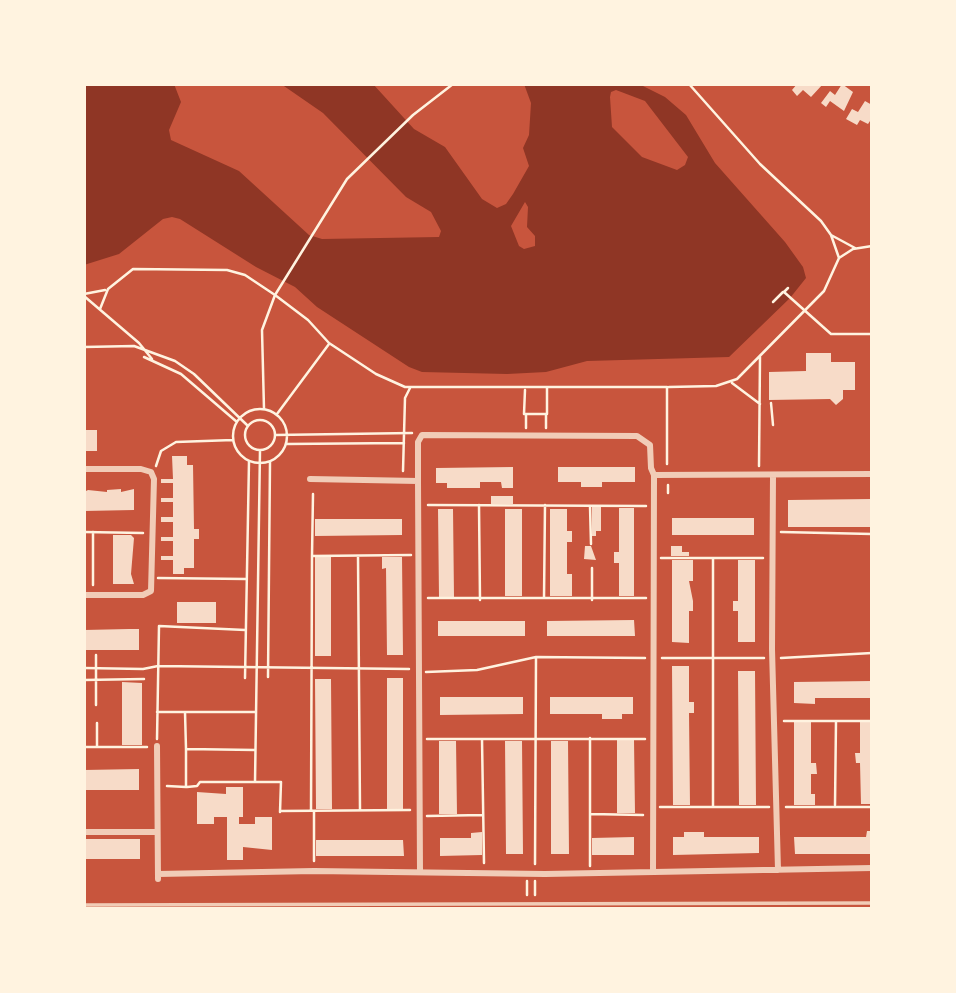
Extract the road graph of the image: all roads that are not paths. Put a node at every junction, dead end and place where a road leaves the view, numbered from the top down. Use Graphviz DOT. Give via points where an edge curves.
graph roads {
  1 [pos="84,469"];
  2 [pos="872,474"];
  3 [pos="654,475"];
  4 [pos="773,475"];
  5 [pos="310,479"];
  6 [pos="418,481"];
  7 [pos="84,595"];
  8 [pos="157,746"];
  9 [pos="84,832"];
  10 [pos="156,832"];
  11 [pos="872,868"];
  12 [pos="778,870"];
  13 [pos="420,872"];
  14 [pos="653,872"];
  15 [pos="872,903"];
  16 [pos="84,905"];
  1 -- 7 [label="street" via="141,469 153,476 150,591 143,596"];
  2 -- 4 [label="street"];
  3 -- 4 [label="street"];
  3 -- 6 [label="street" via="650,445 637,436 422,435"];
  3 -- 14 [label="street"];
  4 -- 12 [label="street"];
  5 -- 6 [label="street"];
  6 -- 13 [label="street"];
  8 -- 10 [label="street"];
  9 -- 10 [label="street"];
  10 -- 13 [label="street" via="158,876"];
  11 -- 12 [label="street"];
  12 -- 14 [label="street"];
  13 -- 14 [label="street"];
  15 -- 16 [label="lane"];
}
